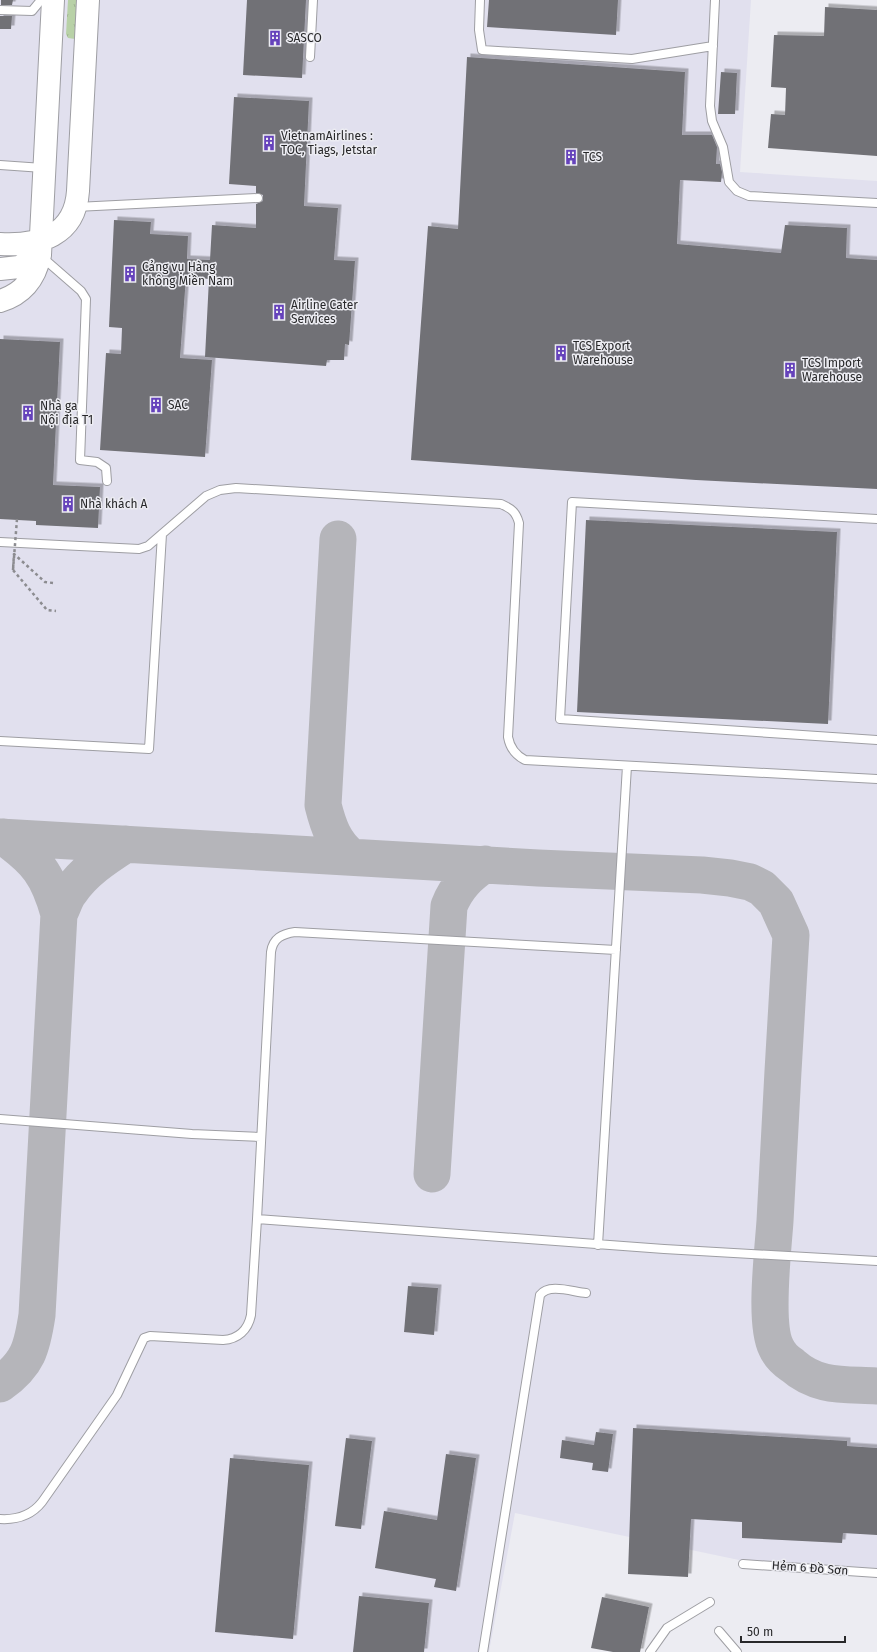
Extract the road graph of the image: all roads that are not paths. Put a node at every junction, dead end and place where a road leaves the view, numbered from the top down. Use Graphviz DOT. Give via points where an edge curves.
graph roads {
  1 [pos="88,0"];
  2 [pos="313,0"];
  3 [pos="480,0"];
  4 [pos="715,0"];
  5 [pos="42,1"];
  6 [pos="0,10"];
  7 [pos="713,46"];
  8 [pos="310,58"];
  9 [pos="0,165"];
  10 [pos="45,168"];
  11 [pos="258,198"];
  12 [pos="877,203"];
  13 [pos="75,207"];
  14 [pos="0,244"];
  15 [pos="40,248"];
  16 [pos="0,269"];
  17 [pos="0,301"];
  18 [pos="107,481"];
  19 [pos="877,519"];
  20 [pos="162,534"];
  21 [pos="0,542"];
  22 [pos="877,740"];
  23 [pos="0,741"];
  24 [pos="627,766"];
  25 [pos="877,779"];
  26 [pos="616,950"];
  27 [pos="0,1119"];
  28 [pos="261,1137"];
  29 [pos="257,1219"];
  30 [pos="598,1245"];
  31 [pos="877,1261"];
  32 [pos="586,1293"];
  33 [pos="0,1519"];
  34 [pos="743,1564"];
  35 [pos="877,1572"];
  36 [pos="710,1602"];
  37 [pos="720,1631"];
  38 [pos="483,1652"];
  39 [pos="650,1652"];
  40 [pos="737,1652"];
  1 -- 13 [label="street"];
  2 -- 8 [label="lane"];
  3 -- 7 [label="lane" via="479,30 482,50 632,58"];
  4 -- 7 [label="lane"];
  5 -- 6 [label="lane" via="32,11"];
  5 -- 10 [label="street"];
  7 -- 12 [label="lane" via="710,106 712,121 723,147 729,182 738,191 749,196"];
  9 -- 10 [label="lane"];
  10 -- 15 [label="street"];
  11 -- 13 [label="lane"];
  13 -- 15 [label="street" via="70,220"];
  14 -- 15 [label="street" via="23,244"];
  15 -- 16 [label="street" via="19,267"];
  15 -- 17 [label="street" via="33,277 21,290"];
  15 -- 18 [label="lane" via="86,299 80,460 101,464 106,468"];
  19 -- 22 [label="lane" via="572,502 560,719"];
  20 -- 21 [label="lane" via="148,546 139,549"];
  20 -- 23 [label="lane" via="149,749"];
  20 -- 24 [label="lane" via="206,496 220,490 236,488 494,502 508,507 517,515 520,532 508,737 511,748 525,760"];
  24 -- 25 [label="lane"];
  24 -- 26 [label="lane"];
  26 -- 28 [label="lane" via="294,932 281,935 274,942 271,952"];
  26 -- 30 [label="lane"];
  27 -- 28 [label="lane"];
  28 -- 29 [label="lane"];
  29 -- 30 [label="lane"];
  29 -- 33 [label="lane" via="251,1315 244,1331 235,1338 223,1340 150,1336 144,1338 116,1395 39,1506 21,1517"];
  30 -- 31 [label="lane"];
  32 -- 38 [label="lane" via="547,1289 542,1291 538,1300"];
  34 -- 35 [label="lane, Hẻm 6 Đồ Sơn"];
  36 -- 39 [label="lane" via="667,1628"];
  37 -- 40 [label="lane"];
}
